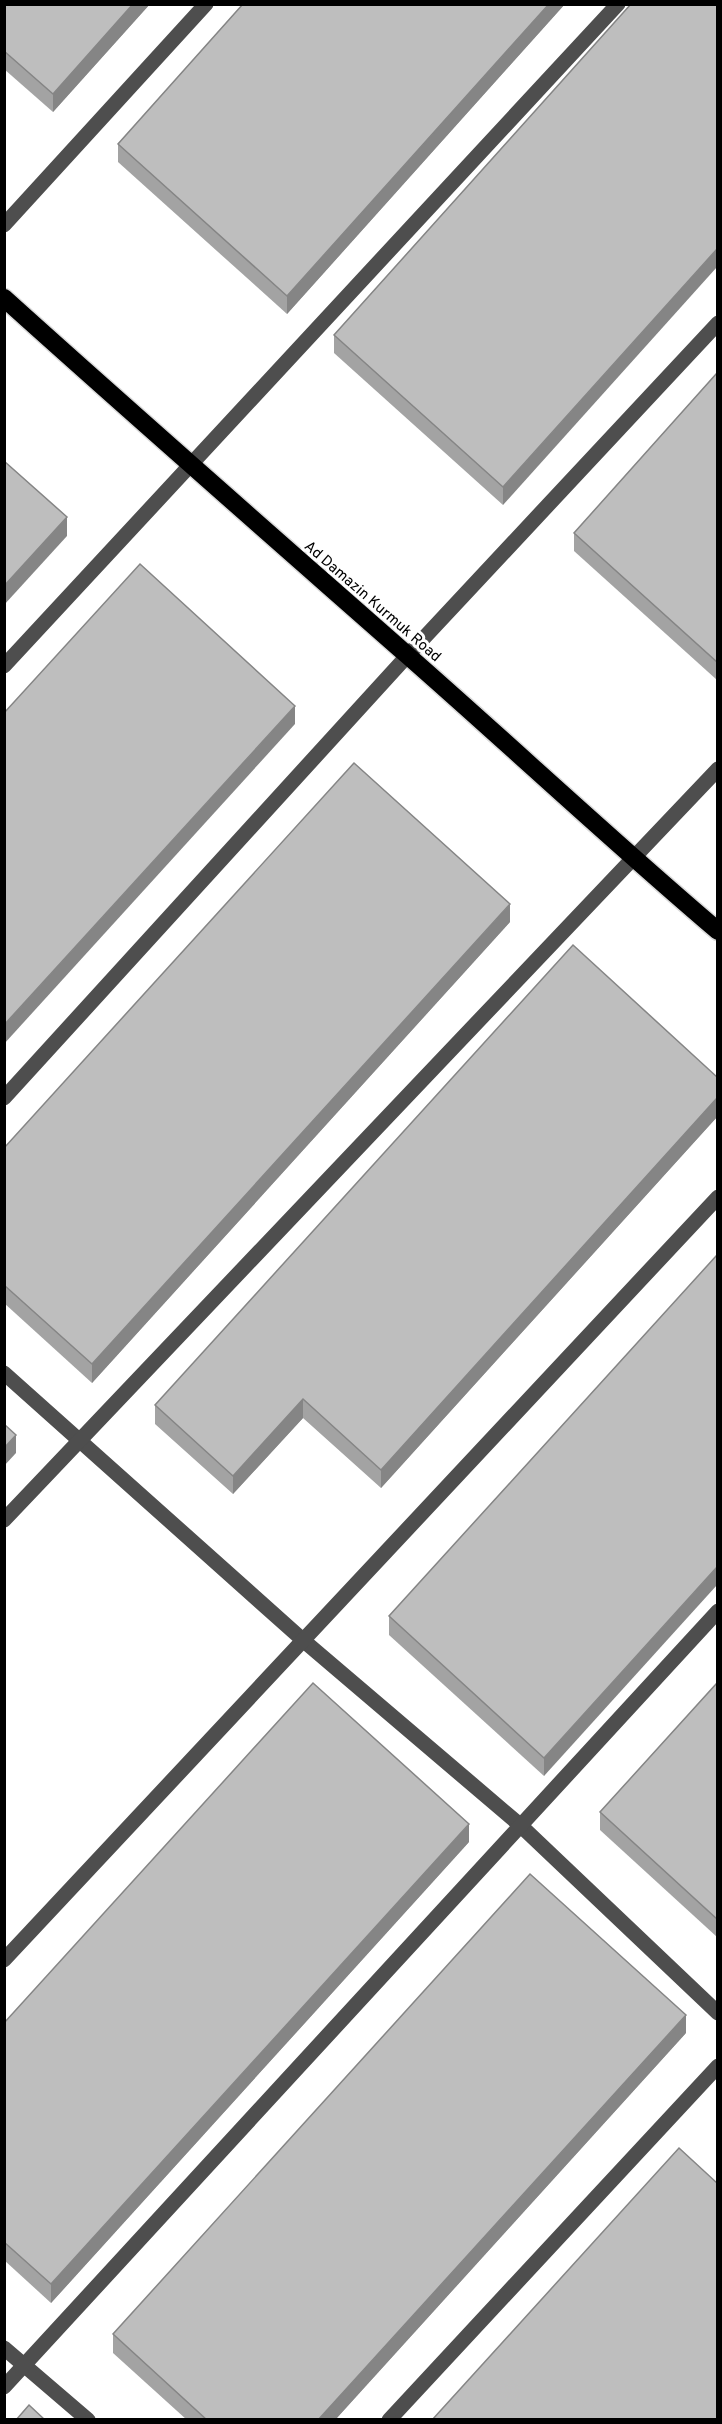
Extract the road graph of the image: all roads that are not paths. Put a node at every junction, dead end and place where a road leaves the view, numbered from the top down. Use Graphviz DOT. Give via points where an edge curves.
graph roads {
  1 [pos="206,4"];
  2 [pos="618,4"];
  3 [pos="4,225"];
  4 [pos="4,298"];
  5 [pos="717,323"];
  6 [pos="190,467"];
  7 [pos="408,656"];
  8 [pos="4,666"];
  9 [pos="717,769"];
  10 [pos="633,859"];
  11 [pos="717,931"];
  12 [pos="4,1098"];
  13 [pos="717,1197"];
  14 [pos="4,1373"];
  15 [pos="80,1440"];
  16 [pos="4,1520"];
  17 [pos="717,1611"];
  18 [pos="304,1641"];
  19 [pos="520,1825"];
  20 [pos="4,1960"];
  21 [pos="717,2013"];
  22 [pos="717,2066"];
  23 [pos="4,2348"];
  24 [pos="24,2364"];
  25 [pos="4,2387"];
  26 [pos="88,2420"];
  27 [pos="389,2420"];
  1 -- 3 [label="street"];
  2 -- 6 [label="street"];
  4 -- 6 [label="highway, Ad Damazin Kurmuk Road"];
  5 -- 7 [label="street"];
  6 -- 7 [label="highway, Ad Damazin Kurmuk Road"];
  6 -- 8 [label="street"];
  7 -- 10 [label="highway, Ad Damazin Kurmuk Road"];
  7 -- 12 [label="street"];
  9 -- 10 [label="street"];
  10 -- 11 [label="highway, Ad Damazin Kurmuk Road"];
  10 -- 15 [label="street"];
  13 -- 18 [label="street"];
  14 -- 15 [label="street"];
  15 -- 16 [label="street"];
  15 -- 18 [label="street"];
  17 -- 19 [label="street"];
  18 -- 19 [label="street"];
  18 -- 20 [label="street"];
  19 -- 21 [label="street"];
  19 -- 24 [label="street"];
  22 -- 27 [label="street"];
  23 -- 24 [label="street"];
  24 -- 25 [label="street"];
  24 -- 26 [label="street"];
}
